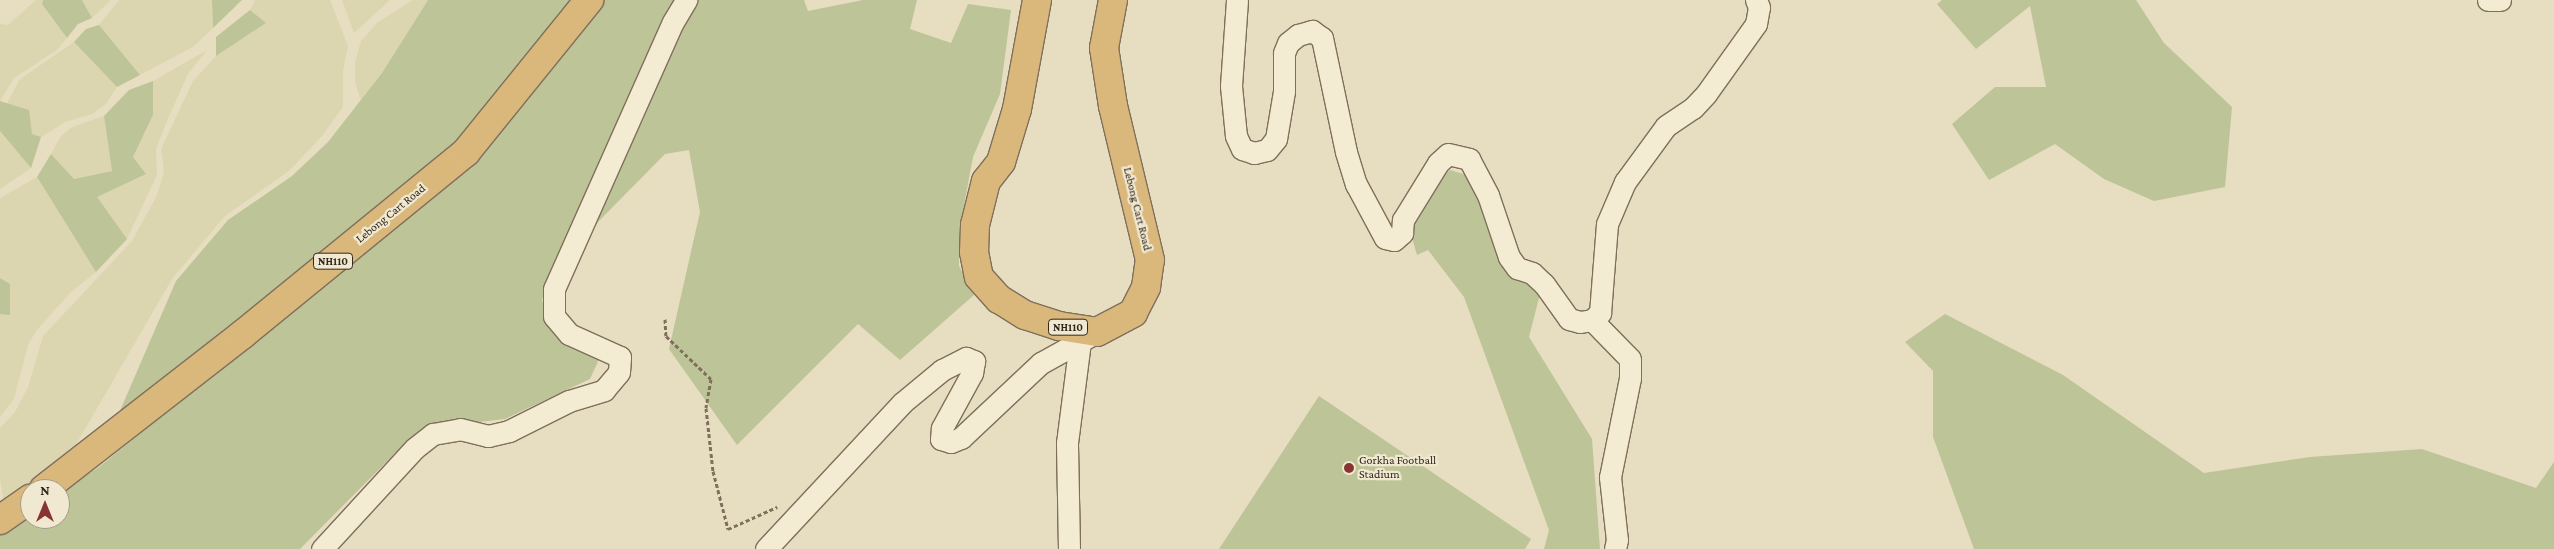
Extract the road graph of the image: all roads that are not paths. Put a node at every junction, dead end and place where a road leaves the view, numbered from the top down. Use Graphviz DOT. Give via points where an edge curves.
graph roads {
  1 [pos="589,0"];
  2 [pos="686,0"];
  3 [pos="1037,0"];
  4 [pos="1237,0"];
  5 [pos="1756,0"];
  6 [pos="2488,0"];
  7 [pos="2500,0"];
  8 [pos="1115,2"];
  9 [pos="1592,320"];
  10 [pos="1088,337"];
  11 [pos="57,479"];
  12 [pos="20,506"];
  13 [pos="0,520"];
  14 [pos="322,549"];
  15 [pos="766,549"];
  16 [pos="1069,549"];
  17 [pos="1615,549"];
  1 -- 11 [label="highway, Lebong Cart Road / NH110" via="466,152 243,334"];
  2 -- 14 [label="street" via="673,22 554,289 554,316 569,334 620,357 619,372 604,390 569,401 509,431 488,436 460,429 433,434 415,448"];
  3 -- 10 [label="highway, NH110" via="1018,108 1001,162 986,181 975,225 974,252 979,277 999,299 1025,315"];
  4 -- 9 [label="street" via="1230,86 1236,136 1242,149 1254,153 1267,150 1276,139 1284,91 1284,53 1293,39 1312,32 1322,38 1356,184 1385,238 1394,240 1402,233 1403,220 1438,163 1448,154 1469,158 1478,173 1502,244 1517,268 1532,273 1544,284 1570,318 1580,322"];
  5 -- 9 [label="street" via="1759,7 1756,24 1717,79 1693,108 1666,126 1626,182 1607,224 1602,303 1600,313"];
  6 -- 7 [label="street"];
  8 -- 10 [label="highway, Lebong Cart Road / NH110" via="1104,48 1113,106 1150,260 1146,287 1133,313"];
  9 -- 17 [label="street" via="1630,359 1630,378 1610,476 1617,540"];
  10 -- 15 [label="street" via="1041,363 962,438 951,442 941,439 942,428 972,373 974,361 966,358 942,370 902,403"];
  10 -- 16 [label="street" via="1067,443"];
  12 -- 13 [label="highway"];
}
